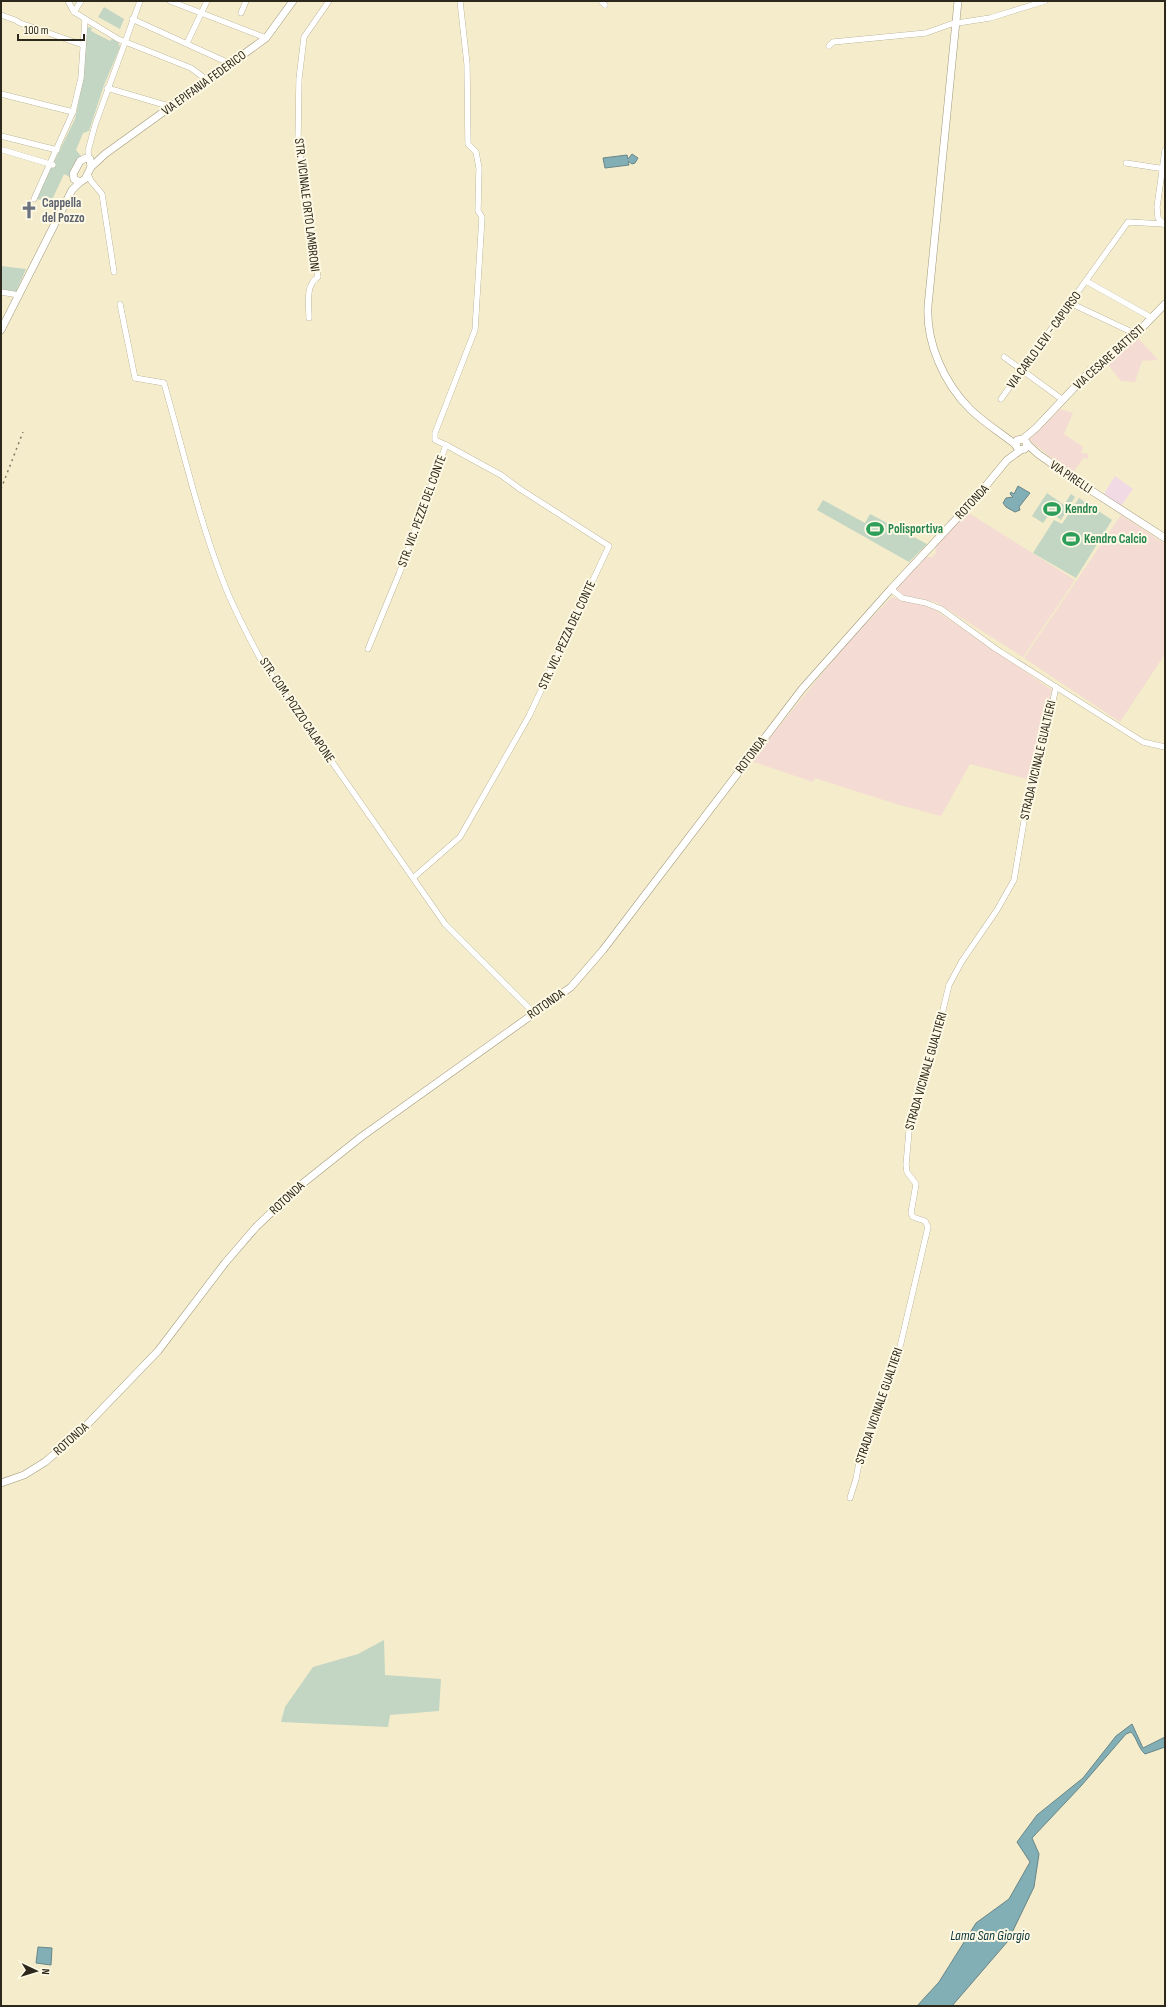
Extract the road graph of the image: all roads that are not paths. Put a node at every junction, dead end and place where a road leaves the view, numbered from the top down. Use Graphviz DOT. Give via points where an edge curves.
graph roads {
  1 [pos="68,1"];
  2 [pos="82,1"];
  3 [pos="140,1"];
  4 [pos="170,1"];
  5 [pos="207,1"];
  6 [pos="246,1"];
  7 [pos="292,1"];
  8 [pos="330,1"];
  9 [pos="460,1"];
  10 [pos="958,1"];
  11 [pos="1045,1"];
  12 [pos="74,12"];
  13 [pos="241,13"];
  14 [pos="201,14"];
  15 [pos="1,15"];
  16 [pos="132,19"];
  17 [pos="85,20"];
  18 [pos="956,23"];
  19 [pos="266,38"];
  20 [pos="124,42"];
  21 [pos="187,43"];
  22 [pos="83,45"];
  23 [pos="829,46"];
  24 [pos="230,64"];
  25 [pos="207,80"];
  26 [pos="107,88"];
  27 [pos="1,94"];
  28 [pos="172,107"];
  29 [pos="73,112"];
  30 [pos="1,136"];
  31 [pos="3,150"];
  32 [pos="57,150"];
  33 [pos="1165,150"];
  34 [pos="88,161"];
  35 [pos="1126,163"];
  36 [pos="52,165"];
  37 [pos="1164,169"];
  38 [pos="88,174"];
  39 [pos="78,180"];
  40 [pos="97,187"];
  41 [pos="34,199"];
  42 [pos="1164,224"];
  43 [pos="114,272"];
  44 [pos="1086,281"];
  45 [pos="1,292"];
  46 [pos="19,295"];
  47 [pos="1070,303"];
  48 [pos="120,304"];
  49 [pos="1165,304"];
  50 [pos="309,318"];
  51 [pos="1152,318"];
  52 [pos="1,330"];
  53 [pos="1136,334"];
  54 [pos="1004,357"];
  55 [pos="1023,370"];
  56 [pos="1001,399"];
  57 [pos="1063,400"];
  58 [pos="1021,444"];
  59 [pos="446,446"];
  60 [pos="1165,538"];
  61 [pos="891,589"];
  62 [pos="368,649"];
  63 [pos="1056,687"];
  64 [pos="1165,746"];
  65 [pos="413,878"];
  66 [pos="534,1013"];
  67 [pos="1,1483"];
  68 [pos="850,1498"];
  1 -- 12 [label="street"];
  2 -- 12 [label="street"];
  3 -- 16 [label="street"];
  4 -- 14 [label="street"];
  5 -- 14 [label="street"];
  6 -- 13 [label="street"];
  7 -- 19 [label="main road, VIA EPIFANIA FEDERICO"];
  8 -- 50 [label="street, STR. VICINALE ORTO LAMBRONI" via="304,37 299,79 298,140 318,277 309,287"];
  9 -- 59 [label="street, STR. VIC. PEZZE DEL CONTE" via="467,64 468,144 476,152 479,168 478,211 482,217 475,330 435,434 435,440"];
  10 -- 18 [label="main road, VIA PIRELLI"];
  11 -- 18 [label="street" via="990,18"];
  12 -- 17 [label="street"];
  14 -- 19 [label="street"];
  14 -- 21 [label="street"];
  15 -- 22 [label="street"];
  16 -- 20 [label="street"];
  16 -- 21 [label="street"];
  17 -- 20 [label="street"];
  17 -- 22 [label="street"];
  18 -- 23 [label="street" via="926,33 833,42"];
  18 -- 58 [label="main road, VIA PIRELLI" via="928,306 929,328 936,354 946,376 970,409"];
  19 -- 24 [label="main road, VIA EPIFANIA FEDERICO"];
  20 -- 25 [label="street" via="191,68"];
  20 -- 26 [label="street"];
  21 -- 24 [label="street"];
  22 -- 29 [label="street" via="81,78"];
  24 -- 25 [label="main road, VIA EPIFANIA FEDERICO"];
  25 -- 28 [label="main road, VIA EPIFANIA FEDERICO"];
  26 -- 28 [label="street"];
  26 -- 34 [label="street" via="92,133"];
  27 -- 29 [label="street"];
  28 -- 34 [label="main road, VIA EPIFANIA FEDERICO" via="105,154"];
  29 -- 32 [label="street"];
  30 -- 32 [label="street"];
  31 -- 36 [label="street"];
  32 -- 36 [label="street"];
  33 -- 37 [label="street"];
  34 -- 38 [label="main road"];
  34 -- 39 [label="main road" via="74,170"];
  35 -- 37 [label="street"];
  36 -- 41 [label="street"];
  37 -- 42 [label="street" via="1157,207 1158,218"];
  38 -- 39 [label="main road"];
  38 -- 40 [label="street"];
  39 -- 40 [label="street"];
  39 -- 46 [label="main road"];
  40 -- 43 [label="street" via="102,194"];
  42 -- 44 [label="street, VIA CARLO LEVI - CAPURSO" via="1128,222"];
  44 -- 47 [label="street, VIA CARLO LEVI - CAPURSO"];
  44 -- 51 [label="street"];
  45 -- 46 [label="street"];
  46 -- 52 [label="main road"];
  47 -- 53 [label="street"];
  47 -- 55 [label="street, VIA CARLO LEVI - CAPURSO"];
  48 -- 65 [label="street, STR. COM. POZZO CALAPONE" via="135,378 164,383 206,532 239,619 258,653"];
  49 -- 51 [label="main road, VIA CESARE BATTISTI"];
  51 -- 53 [label="main road, VIA CESARE BATTISTI"];
  53 -- 57 [label="main road, VIA CESARE BATTISTI" via="1091,370"];
  54 -- 55 [label="street"];
  55 -- 56 [label="street, VIA CARLO LEVI - CAPURSO"];
  55 -- 57 [label="street"];
  57 -- 58 [label="main road, VIA CESARE BATTISTI"];
  58 -- 60 [label="main road, VIA PIRELLI"];
  58 -- 61 [label="main road, ROTONDA" via="975,499"];
  59 -- 62 [label="street, STR. VIC. PEZZE DEL CONTE" via="399,574"];
  59 -- 65 [label="street, STR. VIC. PEZZA DEL CONTE" via="501,475 609,546 529,716 460,837"];
  61 -- 63 [label="street, STRADA VICINALE GUALTIERI" via="902,598 941,609 996,649"];
  61 -- 66 [label="main road, ROTONDA" via="784,712 604,950 571,987"];
  63 -- 64 [label="street" via="1142,742"];
  63 -- 68 [label="street, STRADA VICINALE GUALTIERI" via="1024,821 1014,880 949,985 933,1051 910,1120 906,1165 907,1172 916,1184 910,1213 913,1217 925,1221 928,1227 896,1364 877,1409"];
  65 -- 66 [label="street, STR. COM. POZZO CALAPONE" via="457,938"];
  66 -- 67 [label="main road, ROTONDA" via="361,1137 297,1188 243,1242 158,1351 122,1390 45,1462 24,1475"];
}
